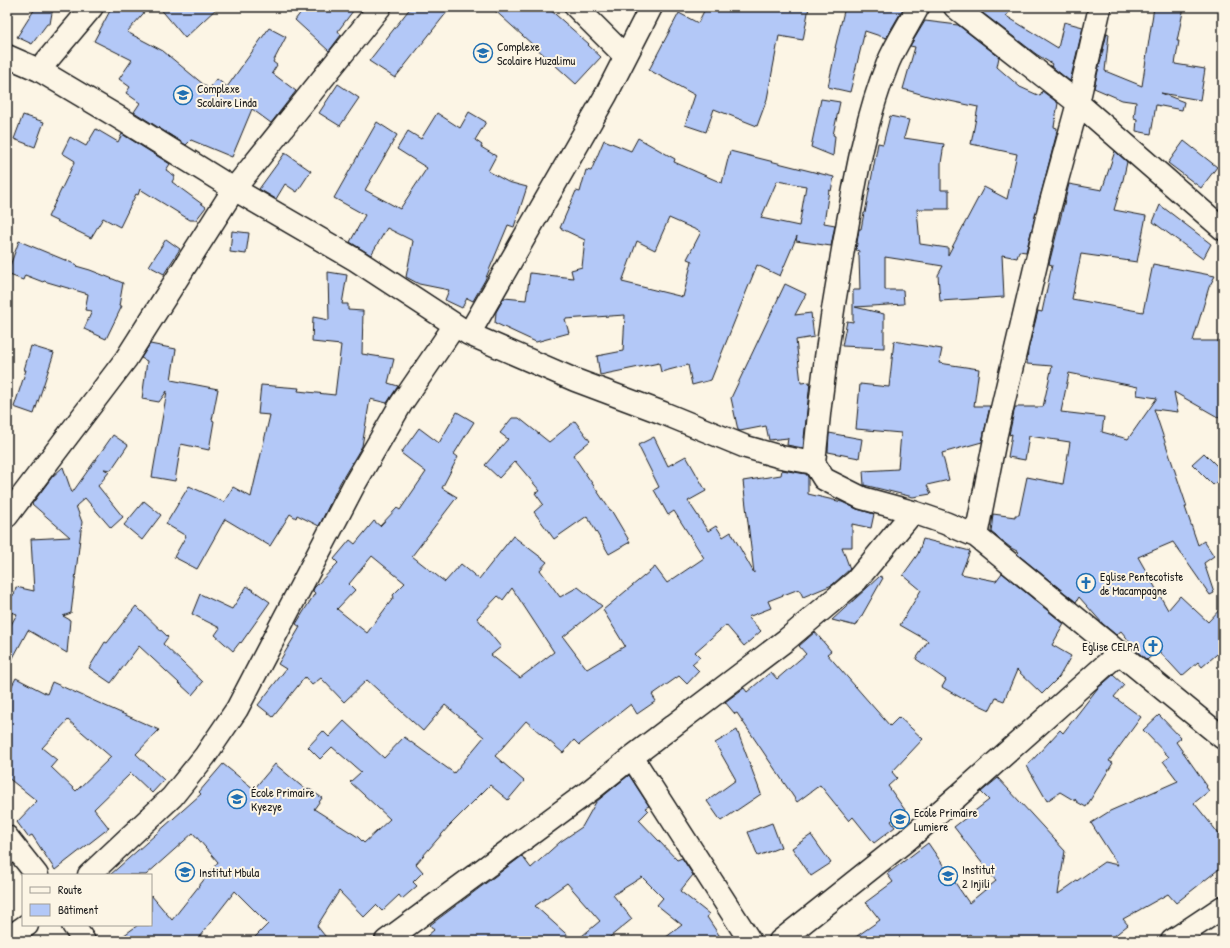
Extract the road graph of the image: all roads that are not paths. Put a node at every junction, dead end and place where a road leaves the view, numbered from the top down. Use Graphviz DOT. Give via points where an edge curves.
graph roads {
  1 [pos="92,7"];
  2 [pos="380,7"];
  3 [pos="576,7"];
  4 [pos="651,7"];
  5 [pos="918,7"];
  6 [pos="955,7"];
  7 [pos="1100,7"];
  8 [pos="7,56"];
  9 [pos="625,56"];
  10 [pos="39,70"];
  11 [pos="1078,102"];
  12 [pos="234,188"];
  13 [pos="1223,230"];
  14 [pos="462,329"];
  15 [pos="814,463"];
  16 [pos="913,512"];
  17 [pos="7,516"];
  18 [pos="976,536"];
  19 [pos="1120,652"];
  20 [pos="1223,738"];
  21 [pos="632,757"];
  22 [pos="7,837"];
  23 [pos="36,874"];
  24 [pos="90,874"];
  25 [pos="1223,907"];
  26 [pos="25,926"];
  27 [pos="74,926"];
  28 [pos="7,938"];
  29 [pos="84,941"];
  30 [pos="386,941"];
  31 [pos="750,941"];
  32 [pos="780,941"];
  33 [pos="1172,941"];
  1 -- 10 [label="street"];
  2 -- 12 [label="street"];
  3 -- 9 [label="street"];
  4 -- 9 [label="street"];
  5 -- 15 [label="street" via="888,63 870,118 850,205 833,304"];
  6 -- 11 [label="street"];
  7 -- 11 [label="street"];
  8 -- 10 [label="street"];
  9 -- 14 [label="street" via="606,95"];
  10 -- 12 [label="street"];
  11 -- 13 [label="street"];
  11 -- 18 [label="street" via="1048,213 996,434"];
  12 -- 14 [label="street" via="356,260"];
  12 -- 17 [label="street" via="126,359"];
  14 -- 15 [label="street" via="575,380 746,447"];
  14 -- 24 [label="street" via="400,404 358,478 237,709 221,733 172,797"];
  15 -- 16 [label="street" via="824,479 862,498"];
  16 -- 18 [label="street" via="945,522"];
  16 -- 21 [label="street" via="856,581 786,640"];
  18 -- 19 [label="street"];
  19 -- 20 [label="street"];
  19 -- 32 [label="street" via="907,840"];
  21 -- 30 [label="street"];
  21 -- 31 [label="street"];
  22 -- 23 [label="street"];
  25 -- 33 [label="street"];
  26 -- 28 [label="street"];
  27 -- 29 [label="street"];
}
